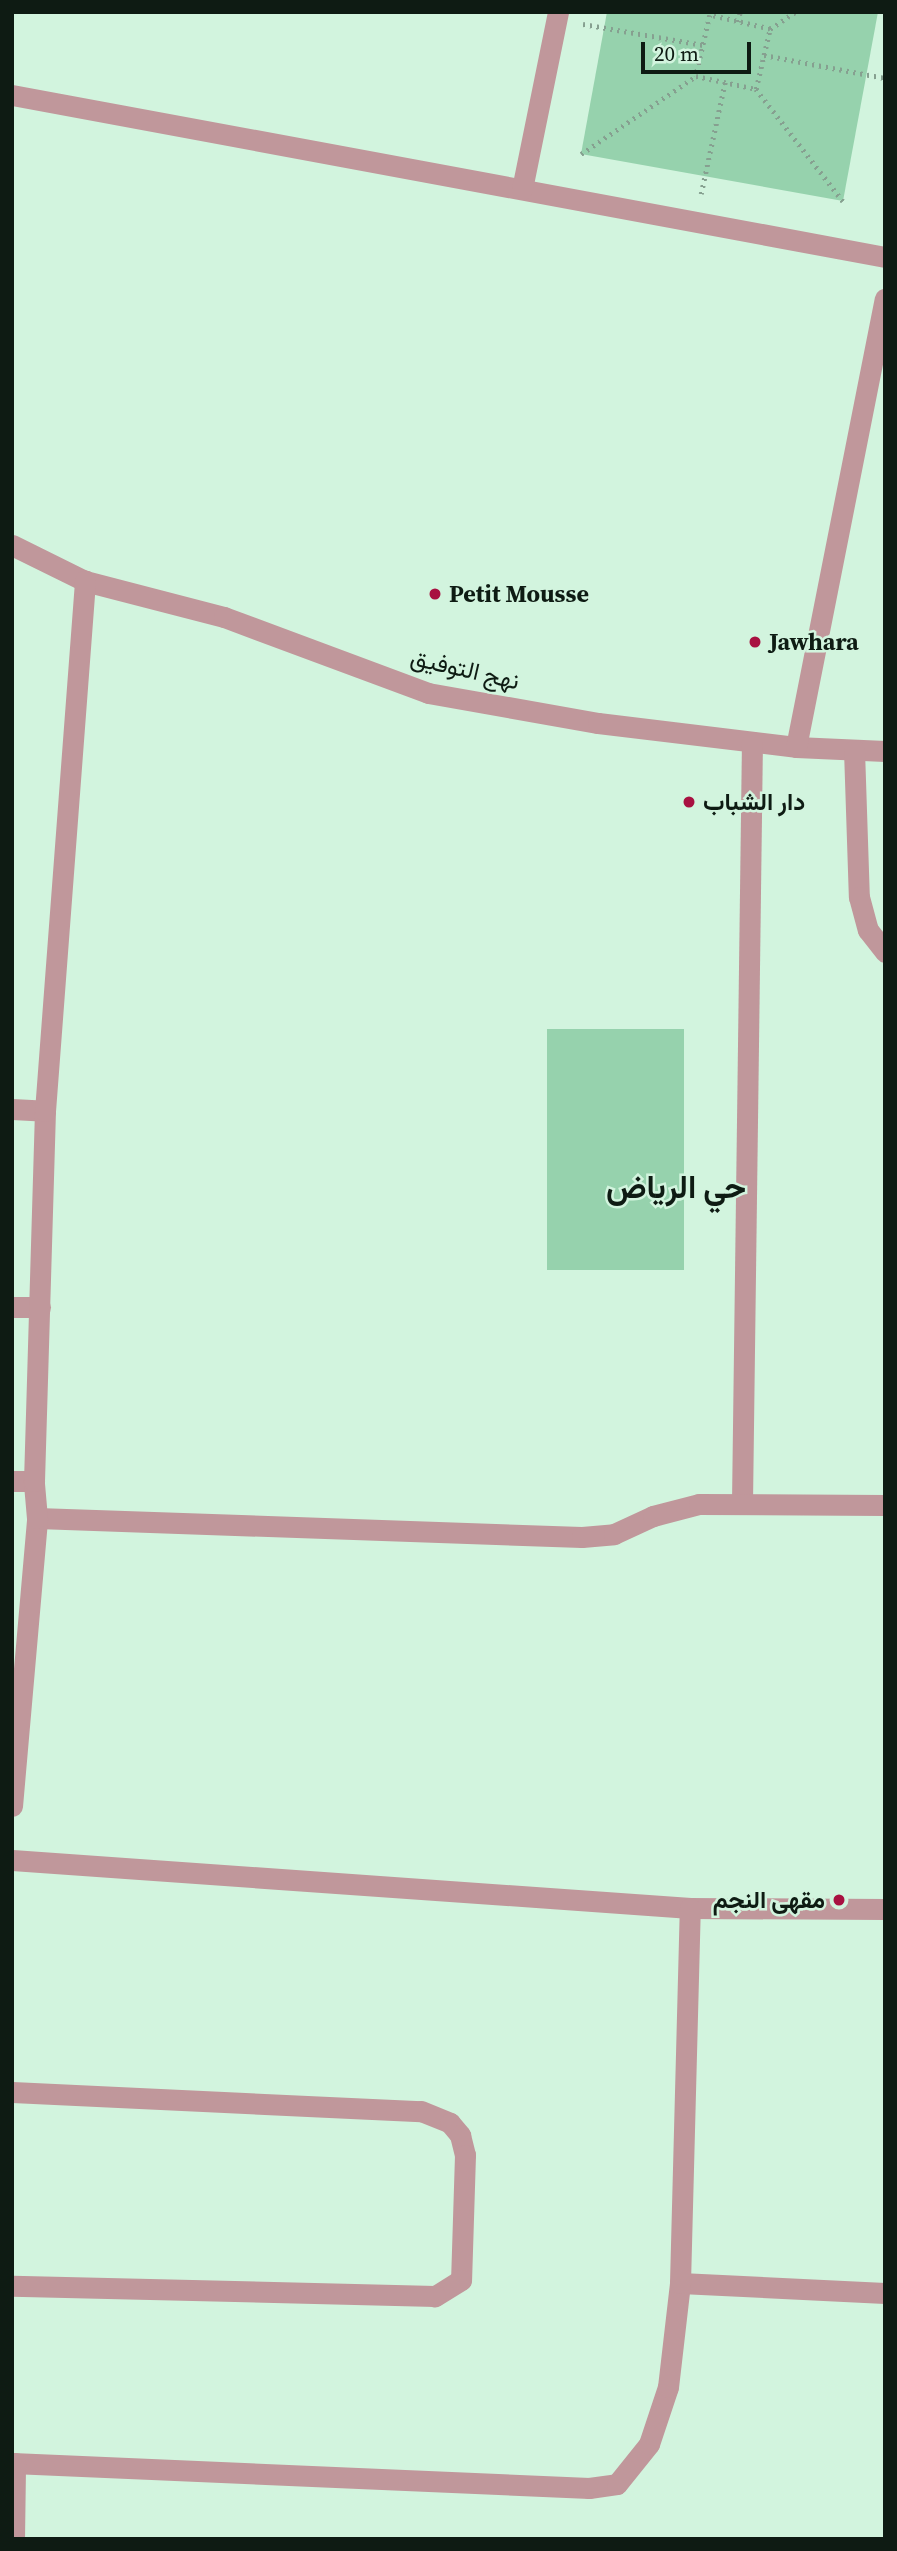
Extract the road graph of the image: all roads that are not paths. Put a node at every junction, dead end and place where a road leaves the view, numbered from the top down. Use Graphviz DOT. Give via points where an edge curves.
graph roads {
  1 [pos="557,15"];
  2 [pos="12,95"];
  3 [pos="522,189"];
  4 [pos="885,257"];
  5 [pos="885,299"];
  6 [pos="12,545"];
  7 [pos="85,581"];
  8 [pos="751,742"];
  9 [pos="796,747"];
  10 [pos="854,750"];
  11 [pos="885,751"];
  12 [pos="885,952"];
  13 [pos="12,1109"];
  14 [pos="45,1111"];
  15 [pos="12,1307"];
  16 [pos="40,1307"];
  17 [pos="12,1480"];
  18 [pos="34,1481"];
  19 [pos="742,1503"];
  20 [pos="885,1505"];
  21 [pos="37,1518"];
  22 [pos="12,1806"];
  23 [pos="12,1860"];
  24 [pos="690,1908"];
  25 [pos="885,1909"];
  26 [pos="12,2092"];
  27 [pos="680,2283"];
  28 [pos="12,2286"];
  29 [pos="885,2293"];
  30 [pos="14,2463"];
  31 [pos="14,2539"];
  1 -- 3 [label="street"];
  2 -- 3 [label="street"];
  3 -- 4 [label="street"];
  5 -- 9 [label="street"];
  6 -- 7 [label="street, نهج التوفيق"];
  7 -- 8 [label="street, نهج التوفيق" via="224,617 428,693 598,723"];
  7 -- 14 [label="street"];
  8 -- 9 [label="street, نهج التوفيق"];
  8 -- 19 [label="street"];
  9 -- 10 [label="street, نهج التوفيق"];
  10 -- 11 [label="street, نهج التوفيق"];
  10 -- 12 [label="street" via="859,897 868,930"];
  13 -- 14 [label="street"];
  14 -- 16 [label="street"];
  15 -- 16 [label="street"];
  16 -- 18 [label="street"];
  17 -- 18 [label="street"];
  18 -- 21 [label="street"];
  19 -- 20 [label="street"];
  19 -- 21 [label="street" via="681,1507 614,1534 582,1537"];
  21 -- 22 [label="street"];
  23 -- 24 [label="street"];
  24 -- 25 [label="street"];
  24 -- 27 [label="street"];
  26 -- 28 [label="street" via="421,2111 450,2123 460,2135 465,2155 461,2280 435,2296"];
  27 -- 29 [label="street"];
  27 -- 30 [label="street" via="660,2419 638,2460 617,2484 589,2488"];
  30 -- 31 [label="street"];
}
